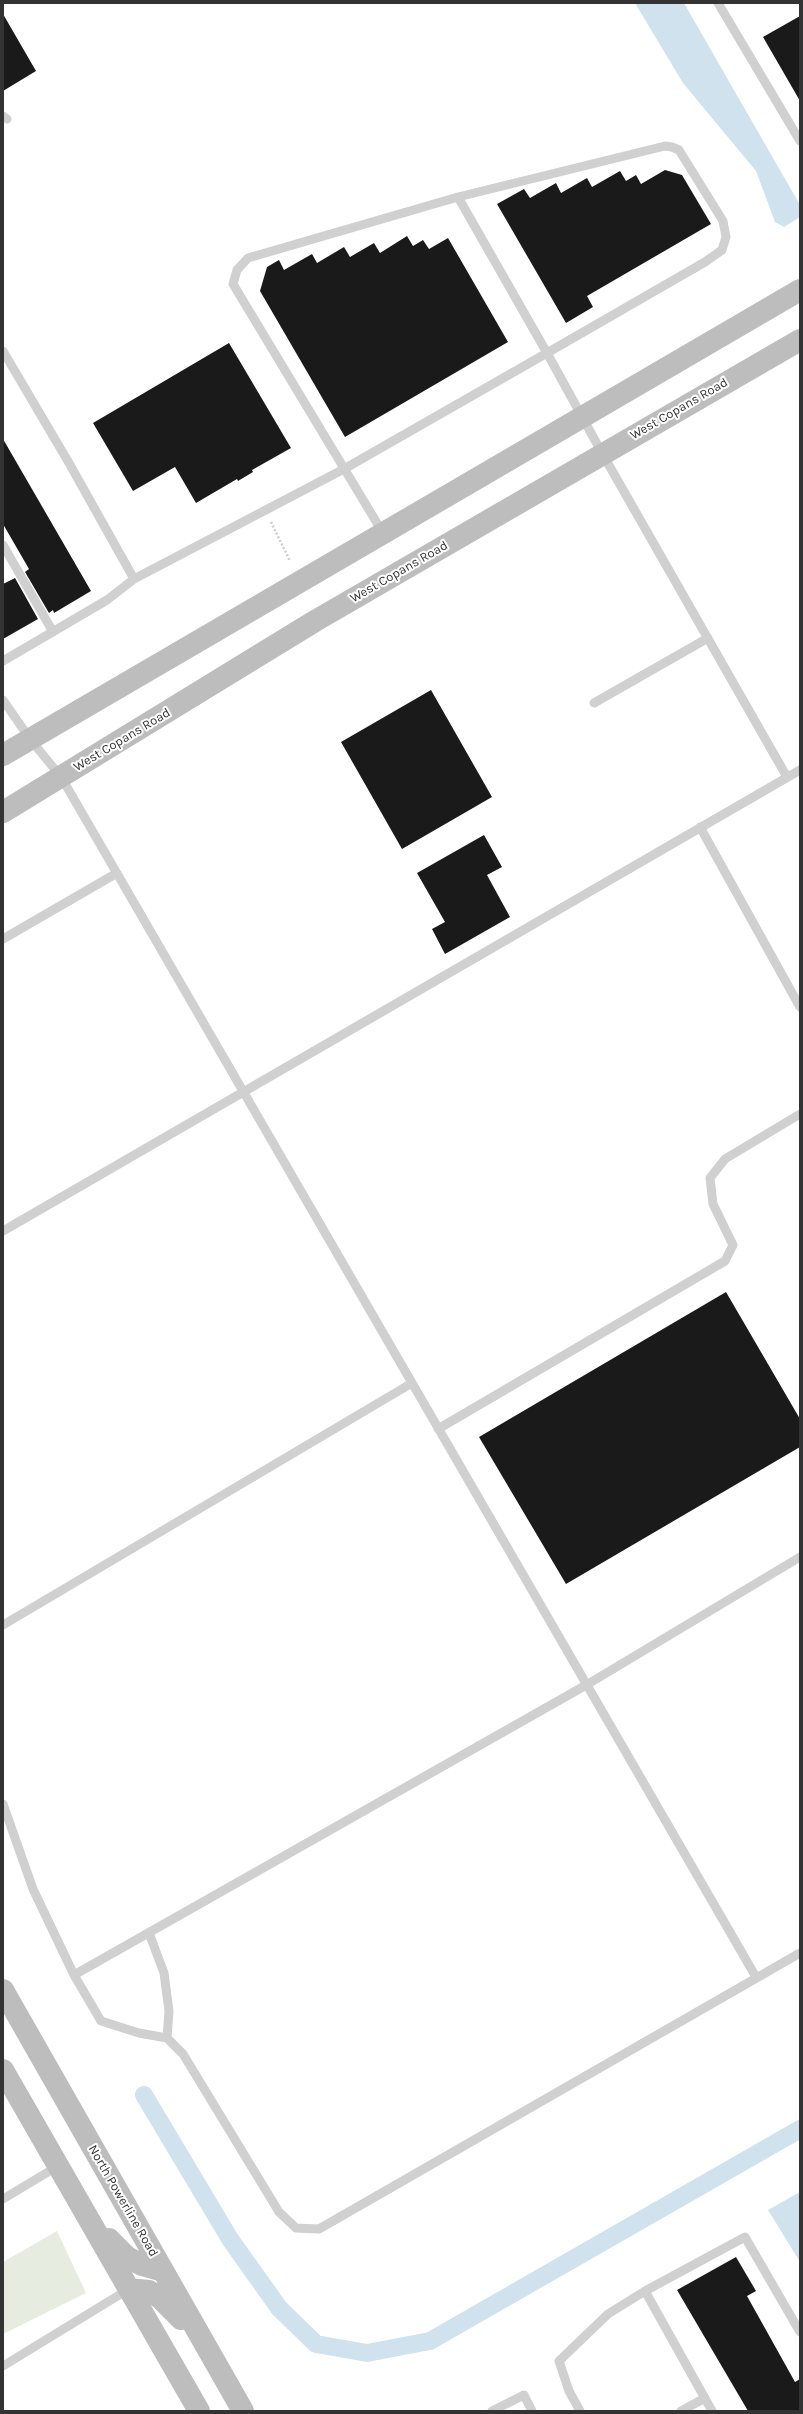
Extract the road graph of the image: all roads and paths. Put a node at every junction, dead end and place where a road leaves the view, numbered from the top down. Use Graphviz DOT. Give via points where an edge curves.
graph roads {
  1 [pos="718,3"];
  2 [pos="800,141"];
  3 [pos="458,198"];
  4 [pos="800,290"];
  5 [pos="800,340"];
  6 [pos="3,351"];
  7 [pos="547,353"];
  8 [pos="582,418"];
  9 [pos="602,453"];
  10 [pos="344,469"];
  11 [pos="268,517"];
  12 [pos="383,533"];
  13 [pos="3,545"];
  14 [pos="290,561"];
  15 [pos="134,579"];
  16 [pos="54,632"];
  17 [pos="708,638"];
  18 [pos="3,661"];
  19 [pos="3,700"];
  20 [pos="594,704"];
  21 [pos="30,739"];
  22 [pos="3,755"];
  23 [pos="800,770"];
  24 [pos="61,777"];
  25 [pos="788,777"];
  26 [pos="3,812"];
  27 [pos="700,828"];
  28 [pos="117,872"];
  29 [pos="3,939"];
  30 [pos="800,1007"];
  31 [pos="243,1092"];
  32 [pos="800,1114"];
  33 [pos="3,1231"];
  34 [pos="412,1383"];
  35 [pos="438,1429"];
  36 [pos="800,1557"];
  37 [pos="3,1625"];
  38 [pos="588,1684"];
  39 [pos="3,1804"];
  40 [pos="148,1933"];
  41 [pos="800,1952"];
  42 [pos="74,1975"];
  43 [pos="756,1978"];
  44 [pos="3,1990"];
  45 [pos="167,2038"];
  46 [pos="3,2070"];
  47 [pos="58,2166"];
  48 [pos="3,2199"];
  49 [pos="89,2218"];
  50 [pos="162,2271"];
  51 [pos="129,2289"];
  52 [pos="645,2291"];
  53 [pos="800,2332"];
  54 [pos="204,2343"];
  55 [pos="3,2366"];
  56 [pos="705,2398"];
  57 [pos="199,2411"];
  58 [pos="244,2411"];
  59 [pos="492,2411"];
  60 [pos="532,2411"];
  61 [pos="580,2411"];
  62 [pos="681,2411"];
  63 [pos="712,2411"];
  1 -- 2 [label="lane"];
  3 -- 7 [label="lane"];
  3 -- 7 [label="lane" via="665,146 679,150 723,220 726,237 722,250"];
  3 -- 10 [label="lane" via="248,258 236,270 233,284"];
  4 -- 8 [label="main road"];
  5 -- 9 [label="main road, West Copans Road"];
  6 -- 15 [label="lane"];
  7 -- 8 [label="lane"];
  7 -- 10 [label="lane"];
  8 -- 9 [label="lane"];
  8 -- 12 [label="main road"];
  9 -- 17 [label="lane"];
  9 -- 24 [label="main road, West Copans Road" via="315,621"];
  10 -- 12 [label="lane"];
  10 -- 15 [label="lane"];
  11 -- 14 [label="path"];
  12 -- 21 [label="main road"];
  13 -- 16 [label="lane"];
  15 -- 16 [label="lane" via="107,600"];
  16 -- 18 [label="lane"];
  17 -- 20 [label="lane"];
  17 -- 25 [label="lane"];
  19 -- 21 [label="lane"];
  21 -- 22 [label="main road"];
  21 -- 24 [label="lane"];
  23 -- 25 [label="lane"];
  24 -- 26 [label="main road, West Copans Road"];
  24 -- 28 [label="lane"];
  25 -- 27 [label="lane"];
  27 -- 30 [label="lane"];
  27 -- 31 [label="lane"];
  28 -- 29 [label="lane"];
  28 -- 31 [label="lane"];
  31 -- 33 [label="lane"];
  31 -- 34 [label="lane"];
  32 -- 35 [label="lane" via="725,1159 710,1178 713,1204 733,1245 725,1261"];
  34 -- 35 [label="lane"];
  34 -- 37 [label="lane"];
  35 -- 38 [label="lane"];
  36 -- 38 [label="lane"];
  38 -- 40 [label="lane"];
  38 -- 43 [label="lane"];
  39 -- 42 [label="lane" via="33,1889"];
  40 -- 42 [label="lane"];
  40 -- 45 [label="lane" via="164,1973 169,2011"];
  41 -- 43 [label="lane"];
  42 -- 45 [label="lane" via="101,2021 139,2033"];
  43 -- 45 [label="lane" via="319,2229 296,2228 279,2212 183,2054"];
  44 -- 50 [label="main road, North Powerline Road"];
  46 -- 47 [label="main road"];
  47 -- 48 [label="lane"];
  47 -- 49 [label="main road"];
  49 -- 50 [label="main road" via="127,2257"];
  49 -- 51 [label="main road"];
  50 -- 54 [label="main road, North Powerline Road"];
  51 -- 54 [label="main road" via="149,2291 160,2298"];
  51 -- 55 [label="lane"];
  51 -- 57 [label="main road"];
  52 -- 53 [label="lane" via="745,2236"];
  52 -- 56 [label="lane"];
  52 -- 61 [label="lane" via="608,2314 559,2361 569,2391"];
  54 -- 58 [label="main road, North Powerline Road"];
  56 -- 62 [label="lane"];
  56 -- 63 [label="lane"];
  59 -- 60 [label="lane" via="524,2395"];
}
